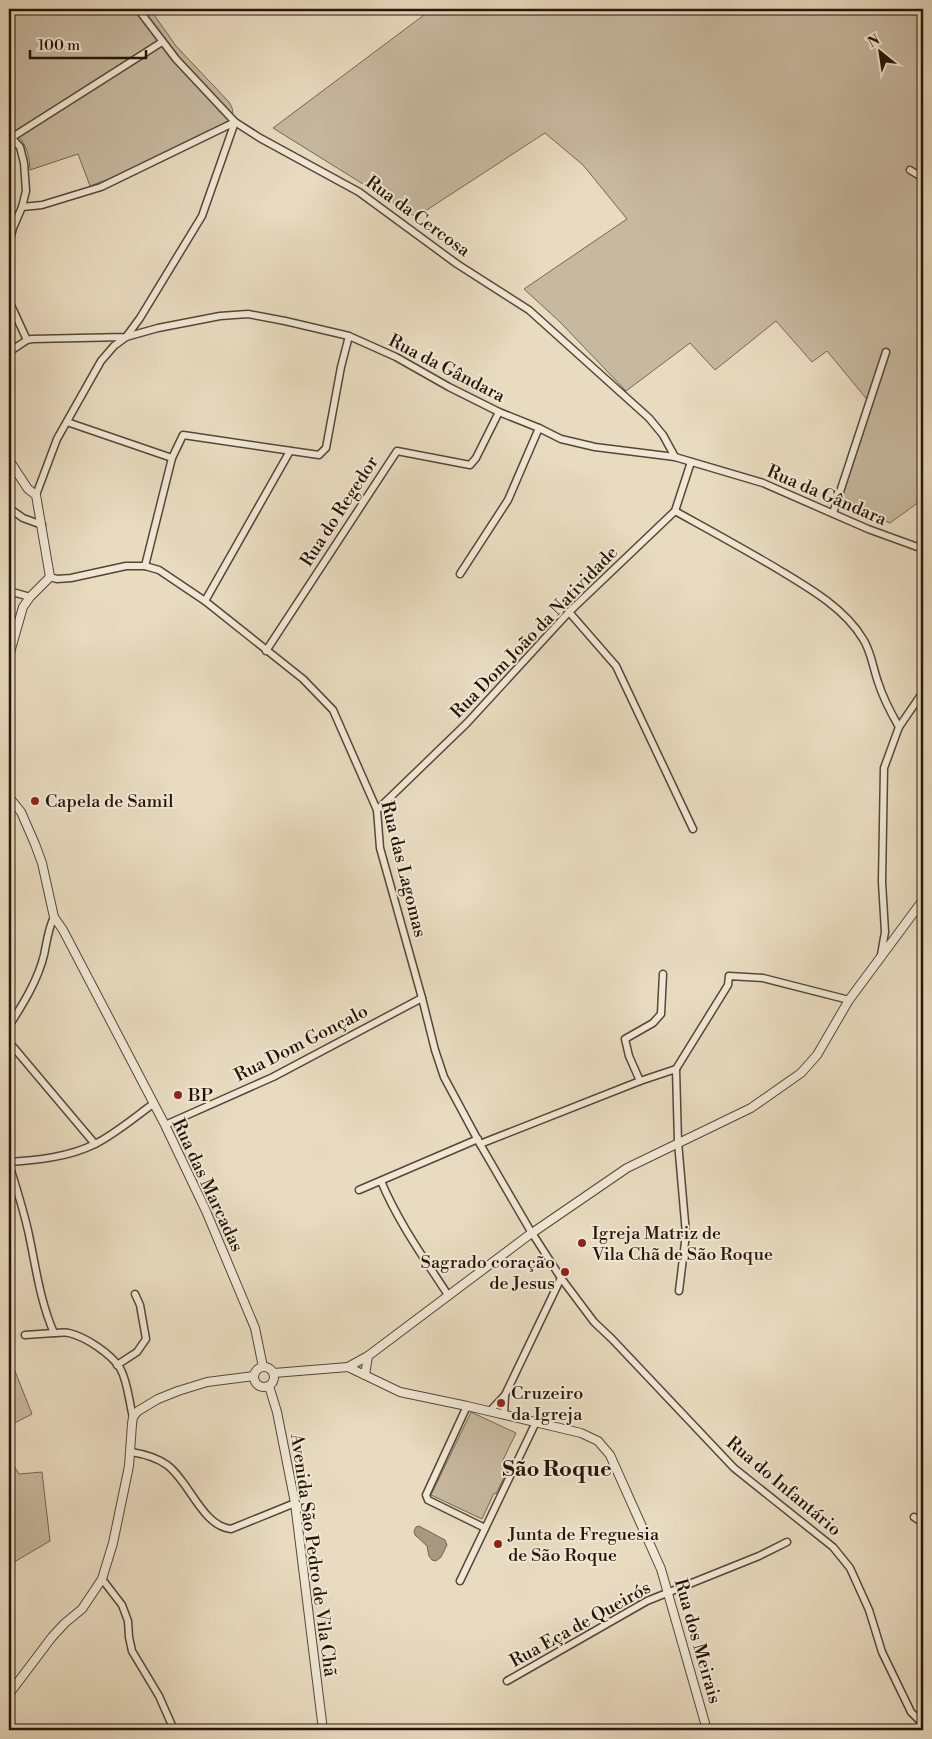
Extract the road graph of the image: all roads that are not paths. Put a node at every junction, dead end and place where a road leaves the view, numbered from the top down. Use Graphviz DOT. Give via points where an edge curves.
graph roads {
  1 [pos="138,9"];
  2 [pos="162,42"];
  3 [pos="235,122"];
  4 [pos="10,136"];
  5 [pos="910,170"];
  6 [pos="923,178"];
  7 [pos="22,208"];
  8 [pos="9,244"];
  9 [pos="9,301"];
  10 [pos="349,336"];
  11 [pos="126,337"];
  12 [pos="27,340"];
  13 [pos="9,352"];
  14 [pos="886,352"];
  15 [pos="499,412"];
  16 [pos="67,422"];
  17 [pos="539,428"];
  18 [pos="290,451"];
  19 [pos="675,457"];
  20 [pos="172,458"];
  21 [pos="9,460"];
  22 [pos="691,462"];
  23 [pos="36,496"];
  24 [pos="9,508"];
  25 [pos="674,512"];
  26 [pos="832,513"];
  27 [pos="42,525"];
  28 [pos="923,549"];
  29 [pos="145,566"];
  30 [pos="460,574"];
  31 [pos="50,577"];
  32 [pos="9,591"];
  33 [pos="30,597"];
  34 [pos="204,601"];
  35 [pos="569,612"];
  36 [pos="266,651"];
  37 [pos="9,656"];
  38 [pos="923,692"];
  39 [pos="899,727"];
  40 [pos="9,797"];
  41 [pos="377,810"];
  42 [pos="693,829"];
  43 [pos="923,900"];
  44 [pos="54,917"];
  45 [pos="881,955"];
  46 [pos="664,974"];
  47 [pos="422,998"];
  48 [pos="849,1000"];
  49 [pos="11,1018"];
  50 [pos="9,1026"];
  51 [pos="9,1042"];
  52 [pos="676,1069"];
  53 [pos="640,1081"];
  54 [pos="153,1104"];
  55 [pos="165,1125"];
  56 [pos="479,1142"];
  57 [pos="678,1142"];
  58 [pos="95,1144"];
  59 [pos="9,1163"];
  60 [pos="381,1181"];
  61 [pos="359,1190"];
  62 [pos="532,1233"];
  63 [pos="561,1278"];
  64 [pos="679,1291"];
  65 [pos="135,1294"];
  66 [pos="448,1295"];
  67 [pos="54,1333"];
  68 [pos="25,1335"];
  69 [pos="368,1356"];
  70 [pos="117,1365"];
  71 [pos="263,1367"];
  72 [pos="348,1367"];
  73 [pos="274,1374"];
  74 [pos="365,1375"];
  75 [pos="254,1376"];
  76 [pos="269,1386"];
  77 [pos="504,1395"];
  78 [pos="467,1406"];
  79 [pos="497,1413"];
  80 [pos="133,1417"];
  81 [pos="536,1422"];
  82 [pos="131,1452"];
  83 [pos="295,1503"];
  84 [pos="914,1517"];
  85 [pos="923,1523"];
  86 [pos="485,1528"];
  87 [pos="787,1542"];
  88 [pos="102,1579"];
  89 [pos="460,1581"];
  90 [pos="668,1593"];
  91 [pos="507,1681"];
  92 [pos="9,1694"];
  93 [pos="923,1724"];
  94 [pos="174,1730"];
  95 [pos="323,1730"];
  96 [pos="707,1730"];
  1 -- 2 [label="street, Rua da Cercosa"];
  2 -- 3 [label="street, Rua da Cercosa"];
  2 -- 4 [label="street"];
  3 -- 7 [label="street" via="101,187"];
  3 -- 11 [label="street" via="202,216"];
  3 -- 19 [label="street, Rua da Cercosa" via="359,192 457,264 529,310 649,418"];
  4 -- 7 [label="street" via="20,147 24,162 26,191"];
  5 -- 6 [label="street"];
  7 -- 8 [label="street"];
  9 -- 12 [label="street"];
  10 -- 11 [label="street, Rua da Gândara" via="248,314 188,322"];
  10 -- 15 [label="street, Rua da Gândara" via="396,357"];
  10 -- 18 [label="street" via="326,448 319,455"];
  11 -- 12 [label="street"];
  11 -- 16 [label="street, Rua da Gândara" via="101,361"];
  12 -- 13 [label="street"];
  14 -- 26 [label="street"];
  15 -- 17 [label="street, Rua da Gândara"];
  15 -- 36 [label="street, Rua do Regedor" via="470,465 397,451"];
  16 -- 20 [label="street"];
  16 -- 23 [label="street, Rua da Gândara" via="52,448"];
  17 -- 19 [label="street, Rua da Gândara" via="561,439 595,447"];
  17 -- 30 [label="street" via="508,500"];
  18 -- 20 [label="street" via="183,435"];
  18 -- 34 [label="street"];
  19 -- 22 [label="street, Rua da Gândara"];
  20 -- 29 [label="street"];
  21 -- 23 [label="street"];
  22 -- 25 [label="street, Rua Dom João da Natividade"];
  22 -- 26 [label="street, Rua da Gândara" via="763,483"];
  23 -- 27 [label="street"];
  24 -- 27 [label="street" via="22,518"];
  25 -- 35 [label="street, Rua Dom João da Natividade"];
  25 -- 39 [label="street" via="806,586 856,628 865,642 878,683"];
  26 -- 28 [label="street, Rua da Gândara"];
  27 -- 31 [label="street"];
  29 -- 31 [label="street, Rua das Lagomas" via="126,566 71,578"];
  29 -- 34 [label="street, Rua das Lagomas" via="159,570"];
  31 -- 33 [label="street"];
  32 -- 33 [label="street"];
  33 -- 37 [label="street"];
  34 -- 36 [label="street, Rua das Lagomas"];
  35 -- 41 [label="street, Rua Dom João da Natividade" via="468,723"];
  35 -- 42 [label="street" via="616,666"];
  36 -- 41 [label="street, Rua das Lagomas" via="303,679 333,710"];
  38 -- 39 [label="street"];
  39 -- 45 [label="street" via="884,768 882,882 885,932"];
  40 -- 44 [label="street, Rua das Marcadas" via="21,812 36,844"];
  41 -- 47 [label="street, Rua das Lagomas" via="380,848"];
  43 -- 45 [label="street"];
  44 -- 49 [label="street" via="34,981"];
  44 -- 54 [label="street, Rua das Marcadas"];
  45 -- 48 [label="street"];
  46 -- 53 [label="street" via="661,1014 653,1023 625,1039"];
  47 -- 55 [label="street, Rua Dom Gonçalo" via="273,1077"];
  47 -- 56 [label="street, Rua das Lagomas" via="444,1078"];
  48 -- 52 [label="street" via="763,978 729,976 728,985"];
  48 -- 57 [label="street" via="818,1055 801,1073 751,1108"];
  49 -- 50 [label="street"];
  51 -- 58 [label="street"];
  52 -- 53 [label="street"];
  52 -- 57 [label="street"];
  53 -- 56 [label="street"];
  54 -- 55 [label="street, Rua das Marcadas"];
  54 -- 58 [label="street"];
  55 -- 71 [label="street, Rua das Marcadas" via="244,1300 255,1328"];
  56 -- 60 [label="street"];
  56 -- 62 [label="street, Rua das Lagomas"];
  57 -- 62 [label="street" via="626,1168"];
  57 -- 64 [label="street" via="686,1234"];
  58 -- 59 [label="street" via="66,1154"];
  59 -- 67 [label="street" via="29,1236 39,1290"];
  60 -- 61 [label="street"];
  60 -- 66 [label="street" via="402,1225"];
  62 -- 63 [label="street, Rua do Infantário"];
  62 -- 66 [label="street"];
  63 -- 77 [label="street"];
  63 -- 93 [label="street, Rua do Infantário" via="594,1322 734,1468 833,1546 850,1568 869,1610 882,1652 911,1712"];
  65 -- 70 [label="street" via="146,1339 137,1352"];
  66 -- 69 [label="street"];
  67 -- 68 [label="street"];
  67 -- 70 [label="street" via="81,1337 102,1349"];
  69 -- 72 [label="street"];
  69 -- 74 [label="street"];
  70 -- 80 [label="street"];
  71 -- 73 [label="street" via="270,1368"];
  71 -- 75 [label="street"];
  72 -- 73 [label="street"];
  72 -- 74 [label="street, Rua dos Meirais"];
  73 -- 76 [label="street"];
  74 -- 78 [label="street, Rua dos Meirais" via="400,1392"];
  75 -- 76 [label="street" via="259,1386"];
  75 -- 80 [label="street" via="207,1382 178,1391 143,1406"];
  76 -- 83 [label="street, Avenida São Pedro de Vila Chã" via="278,1412"];
  77 -- 79 [label="street"];
  77 -- 79 [label="street"];
  78 -- 79 [label="street, Rua dos Meirais"];
  78 -- 86 [label="street" via="426,1495 428,1500"];
  79 -- 81 [label="street, Rua dos Meirais"];
  80 -- 82 [label="street"];
  81 -- 86 [label="street"];
  81 -- 90 [label="street, Rua dos Meirais" via="582,1433 598,1441 610,1455 662,1569"];
  82 -- 83 [label="street" via="151,1456 168,1466 210,1520 222,1528 231,1529"];
  82 -- 88 [label="street"];
  83 -- 95 [label="street, Avenida São Pedro de Vila Chã"];
  84 -- 85 [label="street"];
  86 -- 89 [label="street"];
  87 -- 90 [label="street, Rua Eça de Queirós"];
  88 -- 92 [label="street" via="82,1609 52,1637"];
  88 -- 94 [label="street" via="122,1605 132,1651 159,1696"];
  90 -- 91 [label="street, Rua Eça de Queirós" via="647,1601"];
  90 -- 96 [label="street, Rua dos Meirais"];
}
